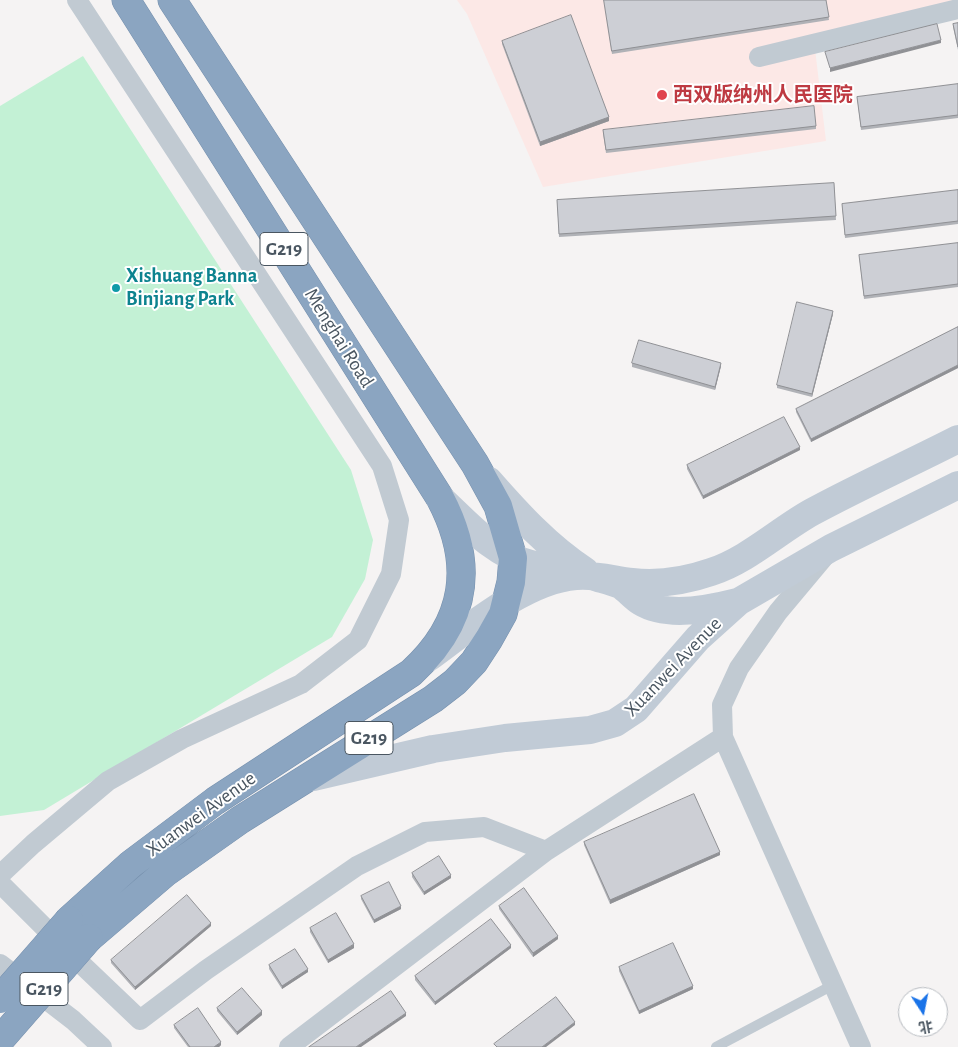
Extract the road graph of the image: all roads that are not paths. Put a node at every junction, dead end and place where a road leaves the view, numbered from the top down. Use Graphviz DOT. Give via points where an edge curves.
graph roads {
  1 [pos="78,0"];
  2 [pos="126,0"];
  3 [pos="172,0"];
  4 [pos="958,9"];
  5 [pos="759,57"];
  6 [pos="958,439"];
  7 [pos="474,464"];
  8 [pos="958,485"];
  9 [pos="440,498"];
  10 [pos="831,548"];
  11 [pos="512,558"];
  12 [pos="595,577"];
  13 [pos="507,601"];
  14 [pos="738,602"];
  15 [pos="427,659"];
  16 [pos="723,737"];
  17 [pos="302,780"];
  18 [pos="546,851"];
  19 [pos="0,875"];
  20 [pos="0,883"];
  21 [pos="0,964"];
  22 [pos="833,985"];
  23 [pos="0,999"];
  24 [pos="0,1040"];
  25 [pos="102,1047"];
  26 [pos="289,1047"];
  27 [pos="716,1047"];
  28 [pos="861,1047"];
  1 -- 19 [label="street" via="382,466 399,520 391,574 358,640 301,684 182,739 108,781"];
  2 -- 9 [label="highway, Menghai Road / G219"];
  3 -- 7 [label="highway, G219"];
  4 -- 5 [label="street"];
  6 -- 12 [label="main road, Xuanwei Avenue" via="811,513 713,571 687,580 660,583"];
  7 -- 11 [label="highway, Xuanwei Avenue / G219" via="498,506"];
  7 -- 12 [label="main road" via="518,515 564,558"];
  8 -- 10 [label="main road, Xuanwei Avenue"];
  9 -- 11 [label="main road" via="481,537"];
  9 -- 15 [label="highway, Xuanwei Avenue / G219" via="452,519 459,542 461,584 450,624"];
  10 -- 14 [label="main road, Xuanwei Avenue"];
  10 -- 16 [label="street" via="778,612 739,668 722,705"];
  11 -- 12 [label="main road"];
  11 -- 13 [label="highway, Xuanwei Avenue / G219"];
  12 -- 13 [label="main road, Xuanwei Avenue" via="557,580"];
  12 -- 14 [label="main road" via="620,585 640,602 658,609 712,608"];
  13 -- 15 [label="main road, Xuanwei Avenue"];
  13 -- 17 [label="highway, Xuanwei Avenue / G219" via="489,639 455,682"];
  14 -- 17 [label="main road, Xuanwei Avenue" via="698,638 636,709 610,726 433,749"];
  15 -- 23 [label="highway, Xuanwei Avenue / G219, bridge" via="214,801 131,864 69,920"];
  16 -- 18 [label="street"];
  16 -- 22 [label="street"];
  17 -- 24 [label="highway, Xuanwei Avenue / G219, bridge" via="165,873 89,938"];
  18 -- 20 [label="street" via="484,827 425,832 357,866 206,970 140,1020"];
  18 -- 26 [label="street"];
  21 -- 25 [label="street" via="73,1020"];
  22 -- 27 [label="lane"];
  22 -- 28 [label="street"];
}
